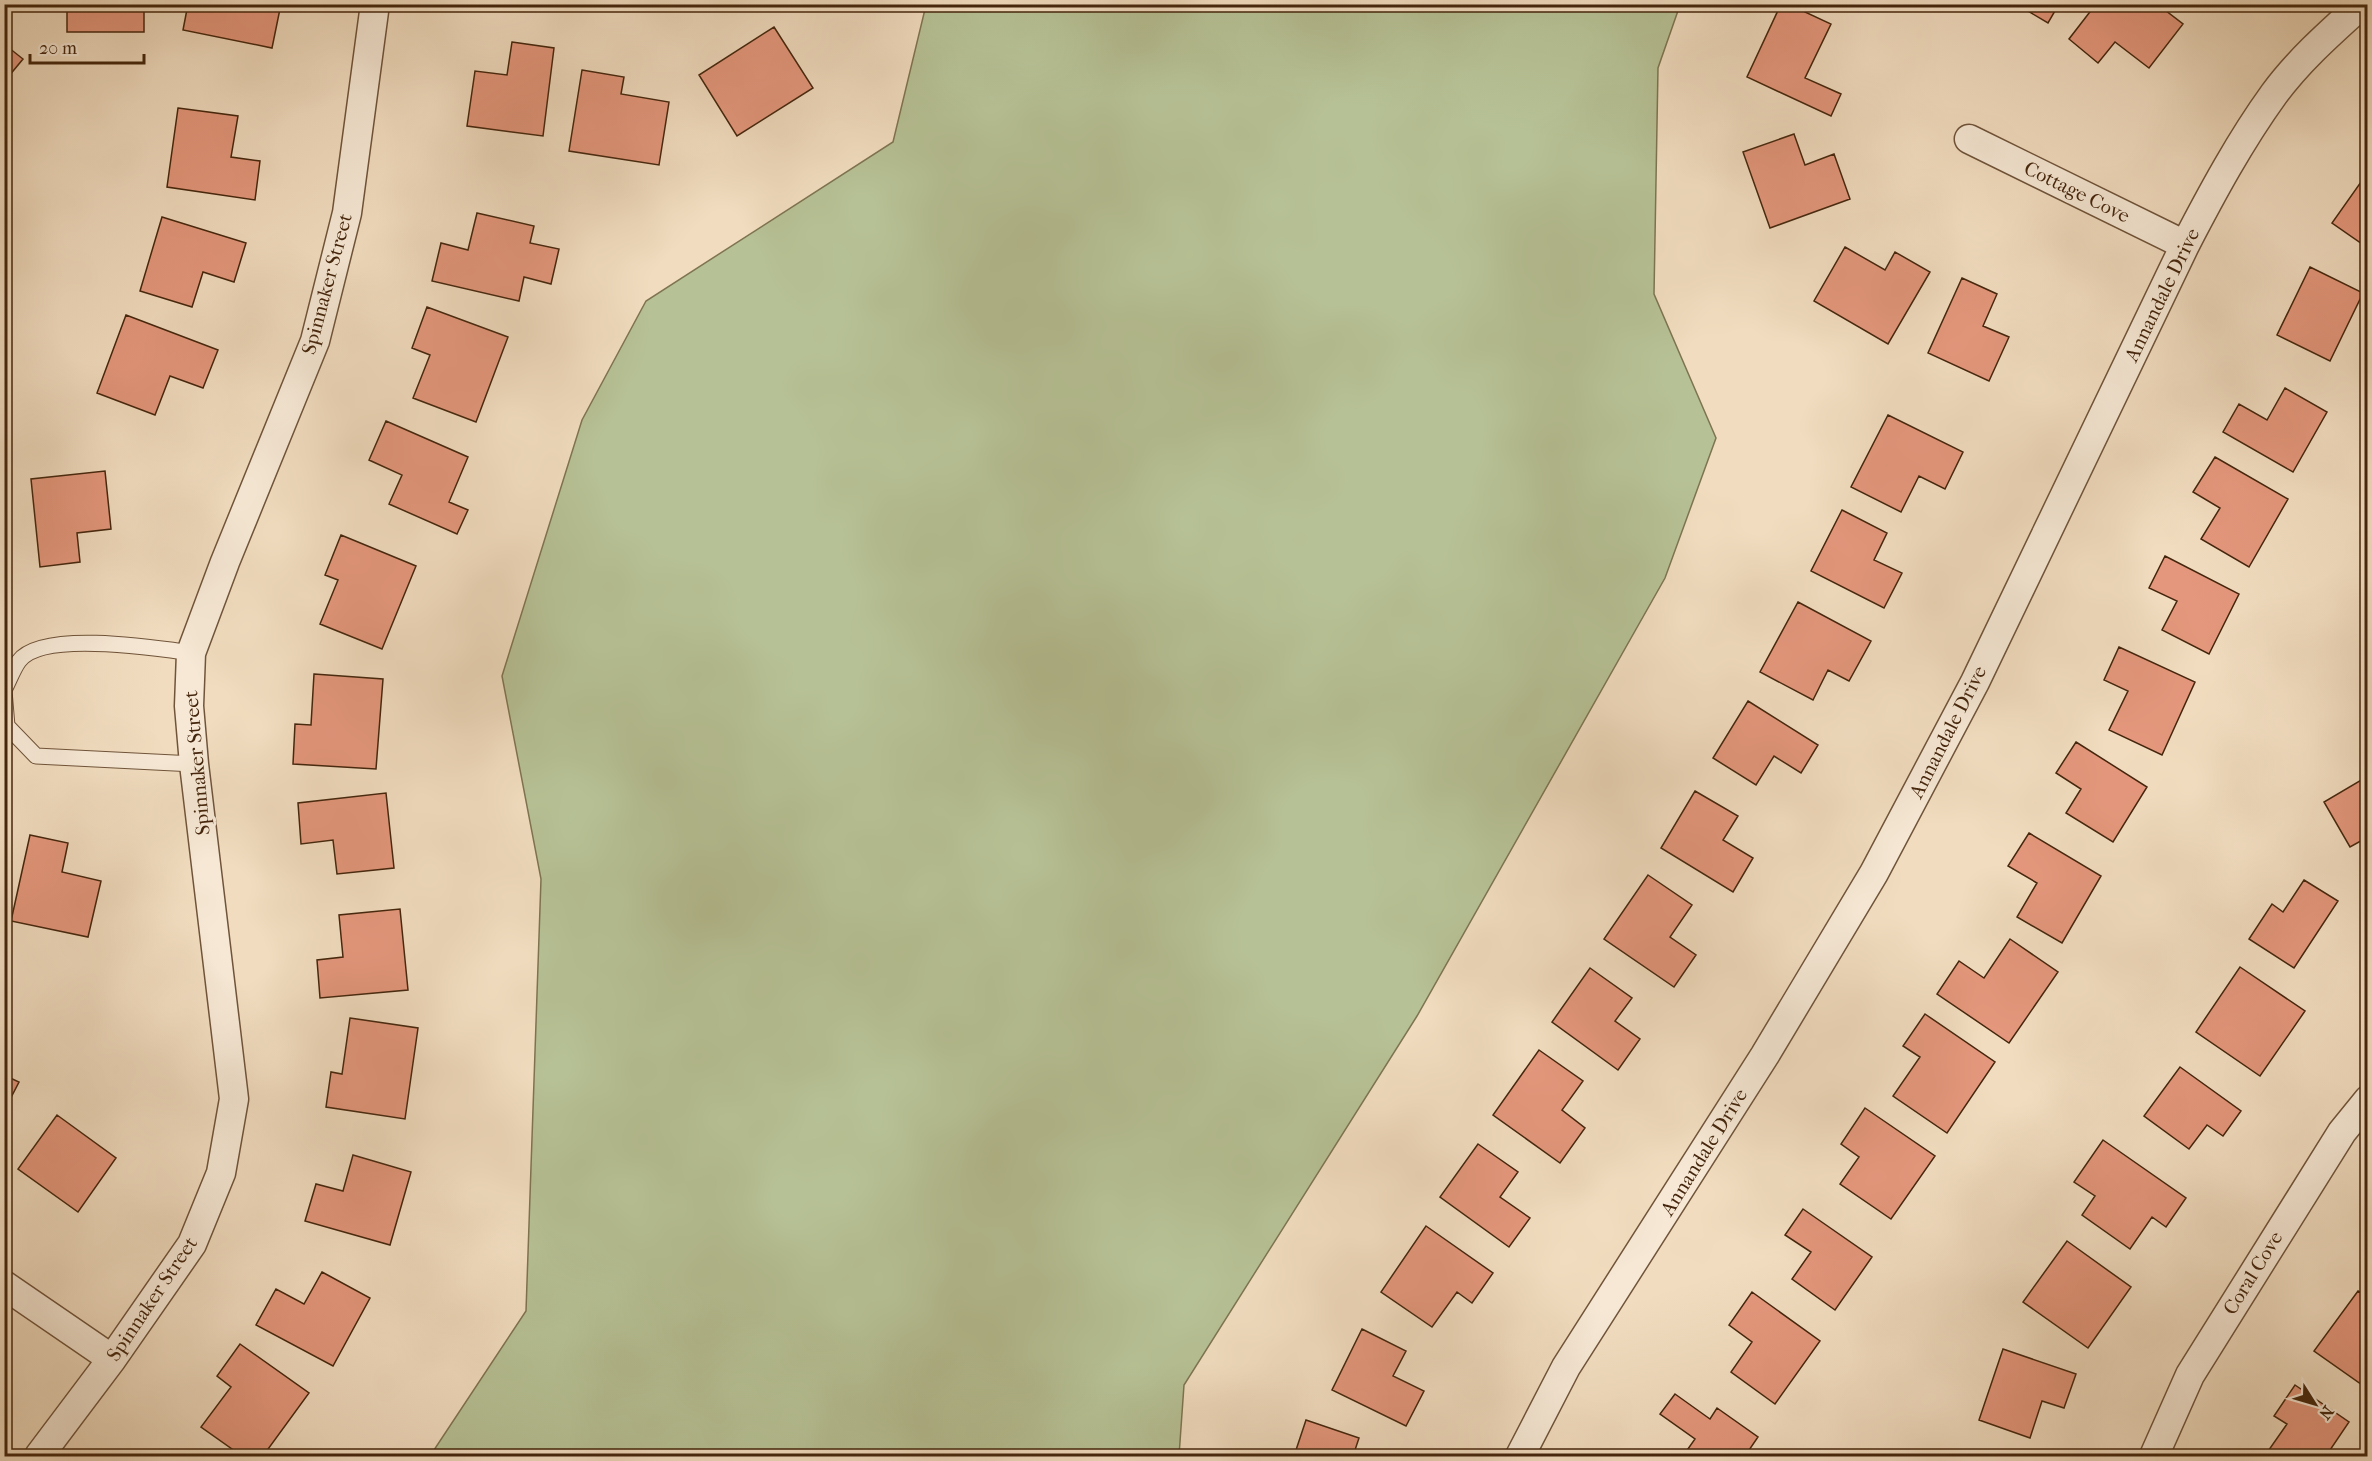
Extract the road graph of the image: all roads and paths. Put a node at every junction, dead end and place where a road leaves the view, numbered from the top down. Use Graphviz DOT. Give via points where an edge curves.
graph roads {
  1 [pos="375,4"];
  2 [pos="2362,4"];
  3 [pos="1969,139"];
  4 [pos="2185,246"];
  5 [pos="191,652"];
  6 [pos="4,690"];
  7 [pos="194,764"];
  8 [pos="2367,1100"];
  9 [pos="4,1285"];
  10 [pos="112,1359"];
  11 [pos="39,1456"];
  12 [pos="1520,1456"];
  13 [pos="2154,1456"];
  1 -- 5 [label="street, Spinnaker Street" via="346,213 315,341"];
  2 -- 4 [label="street, Annandale Drive" via="2320,41 2275,92"];
  3 -- 4 [label="street, Cottage Cove"];
  4 -- 12 [label="street, Annandale Drive" via="1980,671 1874,873 1765,1055 1566,1367"];
  5 -- 6 [label="lane" via="124,644 44,646 20,659"];
  5 -- 7 [label="street, Spinnaker Street" via="189,706"];
  6 -- 7 [label="lane" via="7,726 36,756"];
  7 -- 10 [label="street, Spinnaker Street" via="234,1099 221,1173 192,1244"];
  8 -- 13 [label="street, Coral Cove" via="2342,1132 2190,1375"];
  9 -- 10 [label="street"];
  10 -- 11 [label="street, Spinnaker Street"];
}
